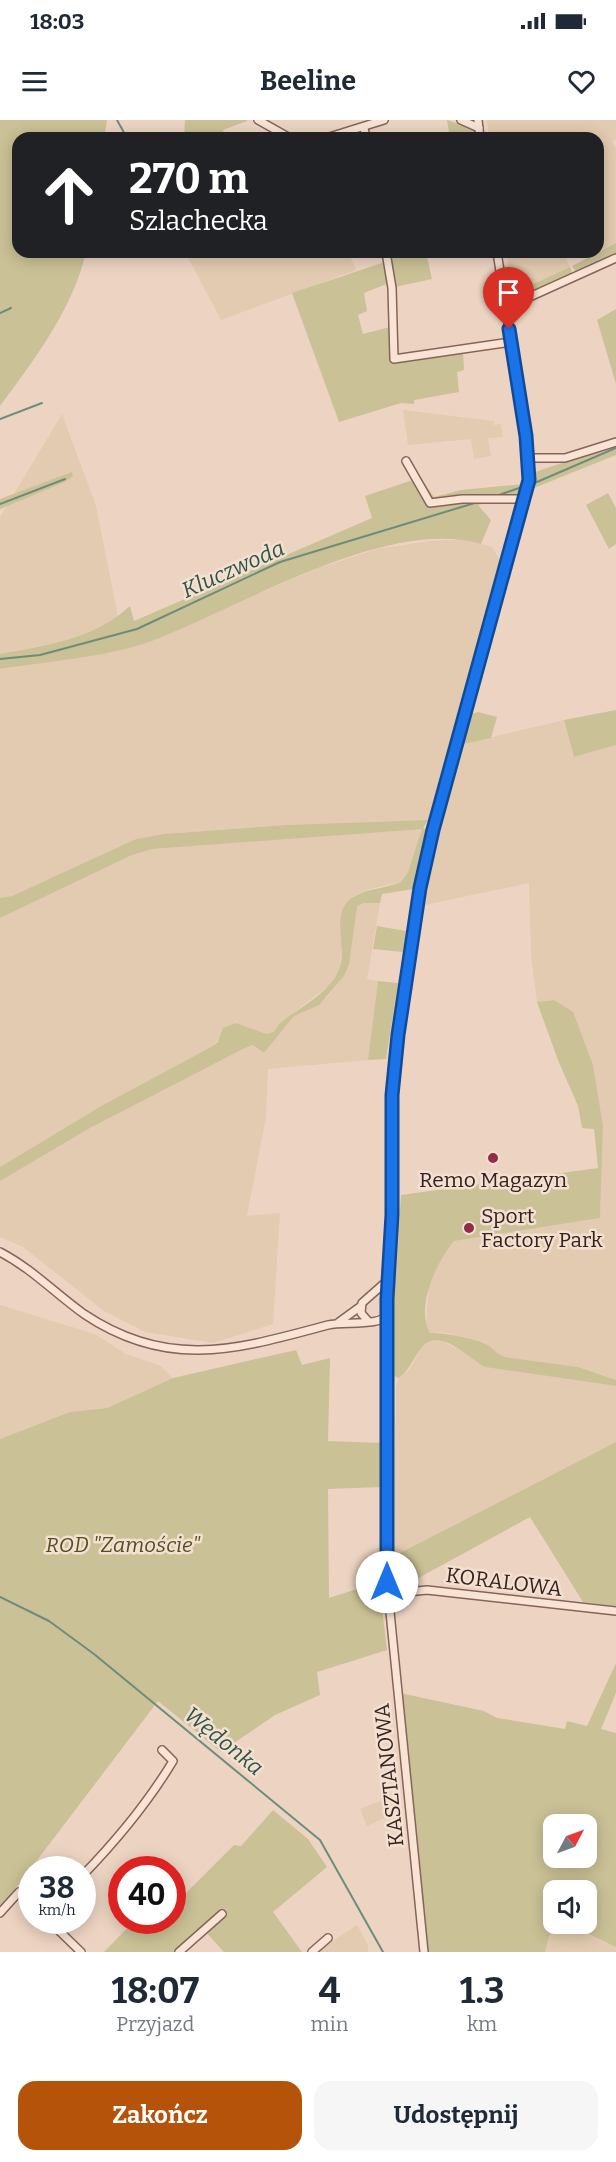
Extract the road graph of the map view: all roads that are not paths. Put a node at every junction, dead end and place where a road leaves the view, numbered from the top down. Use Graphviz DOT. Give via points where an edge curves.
graph roads {
  1 [pos="258,120"];
  2 [pos="384,120"];
  3 [pos="460,120"];
  4 [pos="478,124"];
  5 [pos="364,128"];
  6 [pos="279,132"];
  7 [pos="349,132"];
  8 [pos="365,132"];
  9 [pos="387,258"];
  10 [pos="498,258"];
  11 [pos="616,258"];
  12 [pos="506,308"];
  13 [pos="511,342"];
  14 [pos="616,442"];
  15 [pos="529,458"];
  16 [pos="406,461"];
  17 [pos="525,497"];
  18 [pos="0,1252"];
  19 [pos="388,1280"];
  20 [pos="371,1295"];
  21 [pos="361,1306"];
  22 [pos="387,1310"];
  23 [pos="371,1322"];
  24 [pos="337,1323"];
  25 [pos="387,1338"];
  26 [pos="387,1594"];
  27 [pos="616,1611"];
  28 [pos="162,1750"];
  29 [pos="96,1861"];
  30 [pos="18,1893"];
  31 [pos="0,1913"];
  32 [pos="222,1914"];
  33 [pos="62,1934"];
  34 [pos="328,1938"];
  35 [pos="81,1952"];
  36 [pos="179,1952"];
  37 [pos="312,1952"];
  38 [pos="424,1952"];
  1 -- 6 [label="street"];
  2 -- 5 [label="street"];
  3 -- 4 [label="street"];
  5 -- 7 [label="street"];
  5 -- 8 [label="street"];
  9 -- 13 [label="street" via="394,359"];
  10 -- 12 [label="street, KASZTANOWA"];
  11 -- 12 [label="street"];
  12 -- 13 [label="street, KASZTANOWA"];
  13 -- 15 [label="street, KASZTANOWA"];
  14 -- 15 [label="street" via="566,458"];
  15 -- 17 [label="street, KASZTANOWA"];
  16 -- 17 [label="street" via="430,503"];
  17 -- 19 [label="street, KASZTANOWA" via="420,888 394,1072"];
  18 -- 24 [label="street" via="91,1318 130,1338 162,1348 184,1351 256,1344"];
  19 -- 20 [label="street"];
  19 -- 22 [label="street, KASZTANOWA"];
  20 -- 21 [label="street"];
  20 -- 22 [label="street" via="382,1298"];
  21 -- 23 [label="street" via="363,1316"];
  21 -- 24 [label="street"];
  22 -- 23 [label="street" via="384,1320"];
  22 -- 25 [label="street, KASZTANOWA"];
  23 -- 24 [label="street"];
  23 -- 25 [label="street"];
  25 -- 26 [label="street, KASZTANOWA"];
  26 -- 27 [label="street, KORALOWA" via="427,1590"];
  26 -- 38 [label="street, KASZTANOWA"];
  28 -- 29 [label="street" via="173,1761 164,1777 125,1831"];
  30 -- 31 [label="street"];
  32 -- 36 [label="street"];
  33 -- 35 [label="street"];
  34 -- 37 [label="street"];
}
